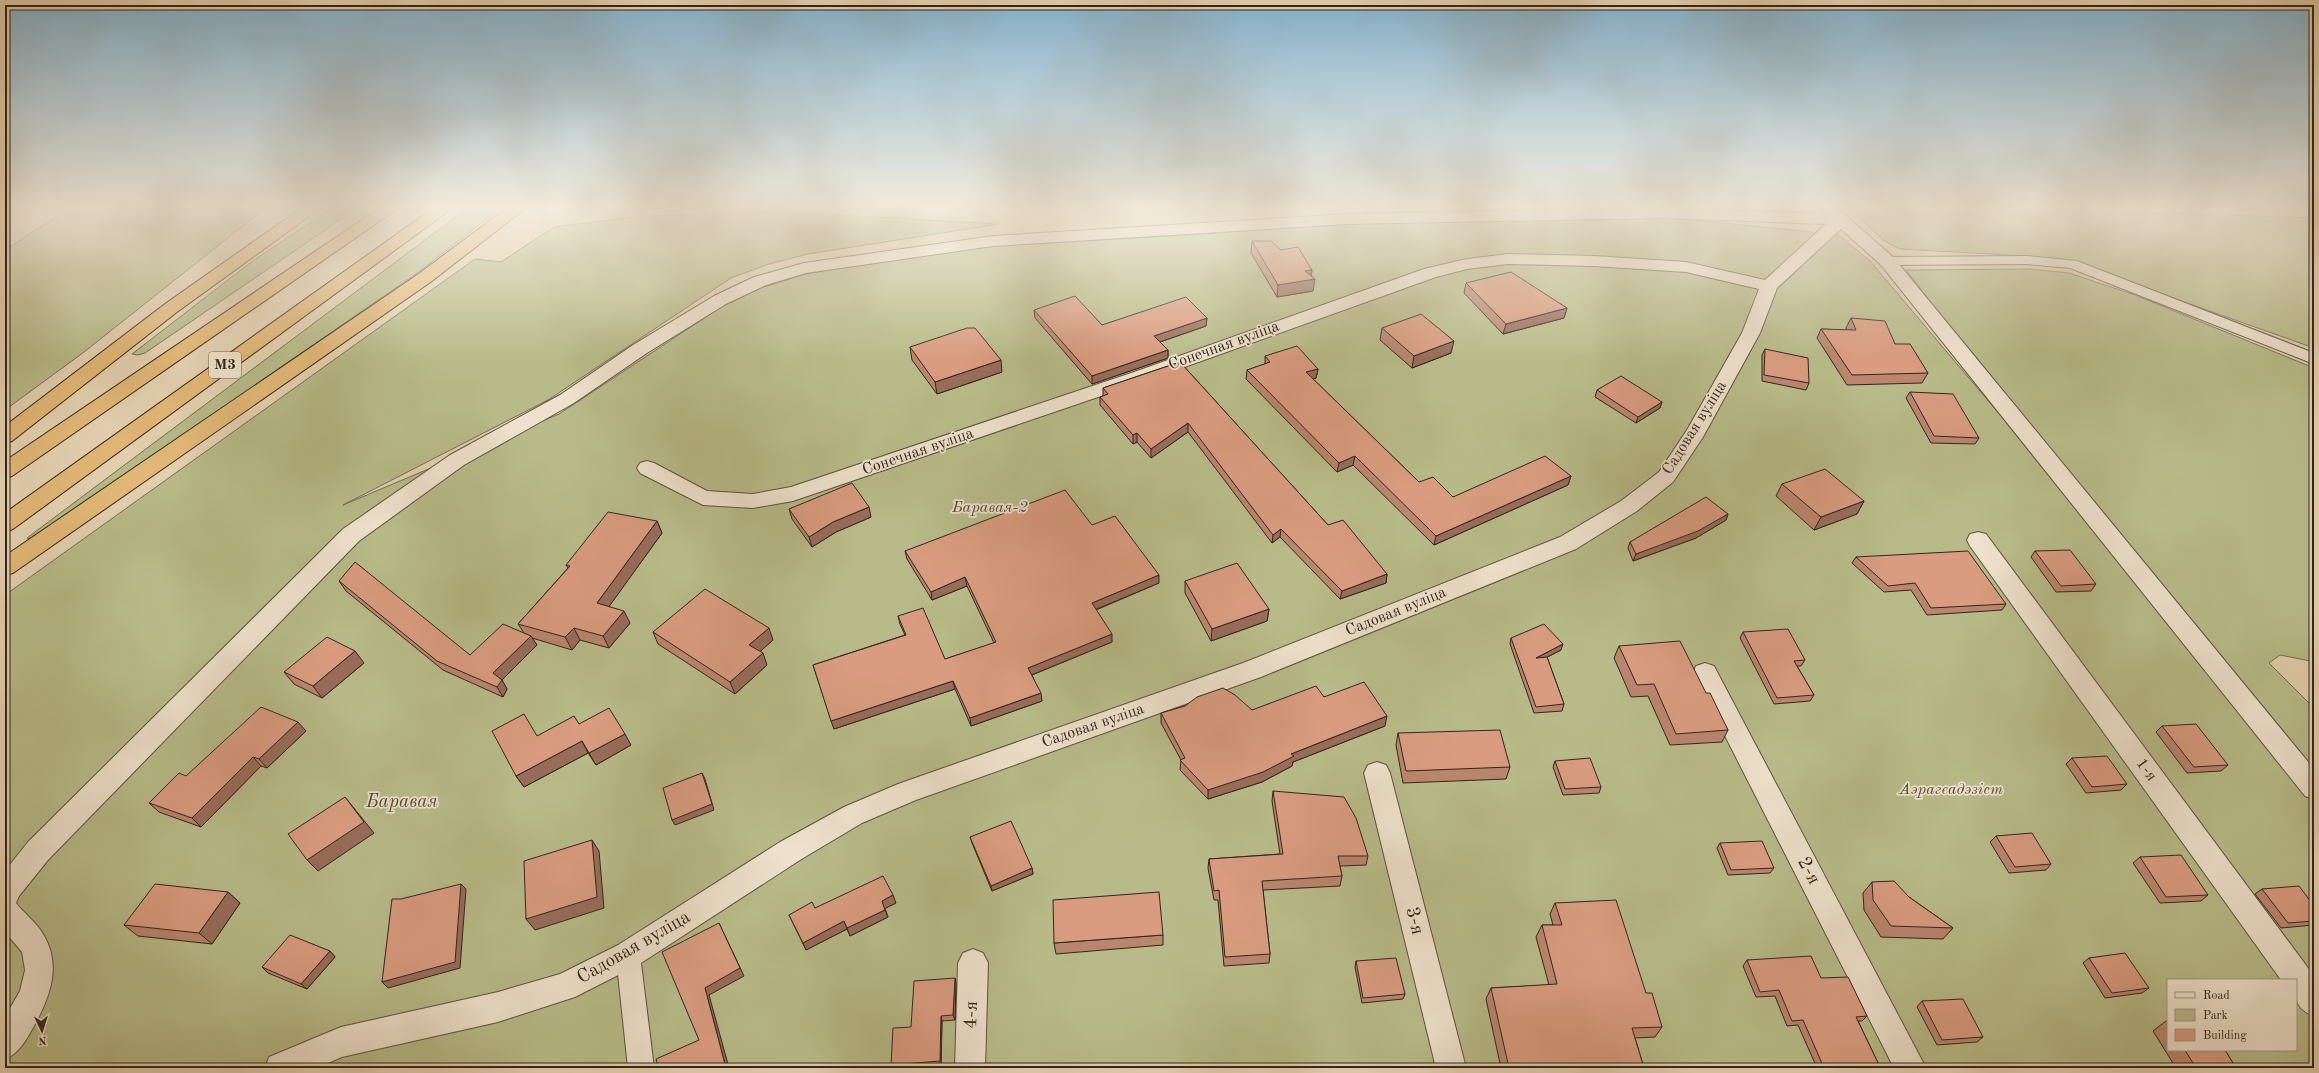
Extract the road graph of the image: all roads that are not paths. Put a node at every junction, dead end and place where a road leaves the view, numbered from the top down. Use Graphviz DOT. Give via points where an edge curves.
graph roads {
  1 [pos="243,257"];
  2 [pos="319,257"];
  3 [pos="376,257"];
  4 [pos="452,257"];
  5 [pos="874,257"];
  6 [pos="1801,257"];
  7 [pos="1883,257"];
  8 [pos="1887,261"];
  9 [pos="1769,286"];
  10 [pos="2314,359"];
  11 [pos="5,436"];
  12 [pos="647,468"];
  13 [pos="5,471"];
  14 [pos="5,524"];
  15 [pos="1978,540"];
  16 [pos="5,567"];
  17 [pos="1705,673"];
  18 [pos="1377,773"];
  19 [pos="2314,788"];
  20 [pos="5,896"];
  21 [pos="5,912"];
  22 [pos="628,955"];
  23 [pos="973,963"];
  24 [pos="2314,1000"];
  25 [pos="5,1044"];
  26 [pos="280,1068"];
  27 [pos="641,1068"];
  28 [pos="970,1068"];
  29 [pos="1451,1068"];
  30 [pos="1910,1068"];
  1 -- 11 [label="highway" via="171,308"];
  2 -- 13 [label="highway, М3"];
  3 -- 14 [label="highway, М3"];
  4 -- 16 [label="highway"];
  5 -- 20 [label="street" via="804,268 760,281 720,300 640,349 567,399 457,460 351,535 38,851 9,886"];
  6 -- 9 [label="street"];
  7 -- 8 [label="street"];
  8 -- 10 [label="lane" via="2027,260 2072,264"];
  8 -- 19 [label="street"];
  9 -- 12 [label="street, Сонечная вуліца" via="1686,267 1594,261 1516,260 1467,264 1430,273 1136,378 793,494 753,501 703,498"];
  9 -- 22 [label="street, Садовая вуліца" via="1751,333 1696,432 1666,477 1629,506 1568,543 1252,670 907,792 853,815 790,851"];
  15 -- 24 [label="street, 1-я"];
  17 -- 30 [label="street, 2-я"];
  18 -- 29 [label="street, 3-я"];
  21 -- 25 [label="street" via="33,943 40,962 37,990"];
  22 -- 26 [label="street, Садовая вуліца" via="565,987 498,1007 341,1042"];
  22 -- 27 [label="lane"];
  23 -- 28 [label="street, 4-я"];
}
